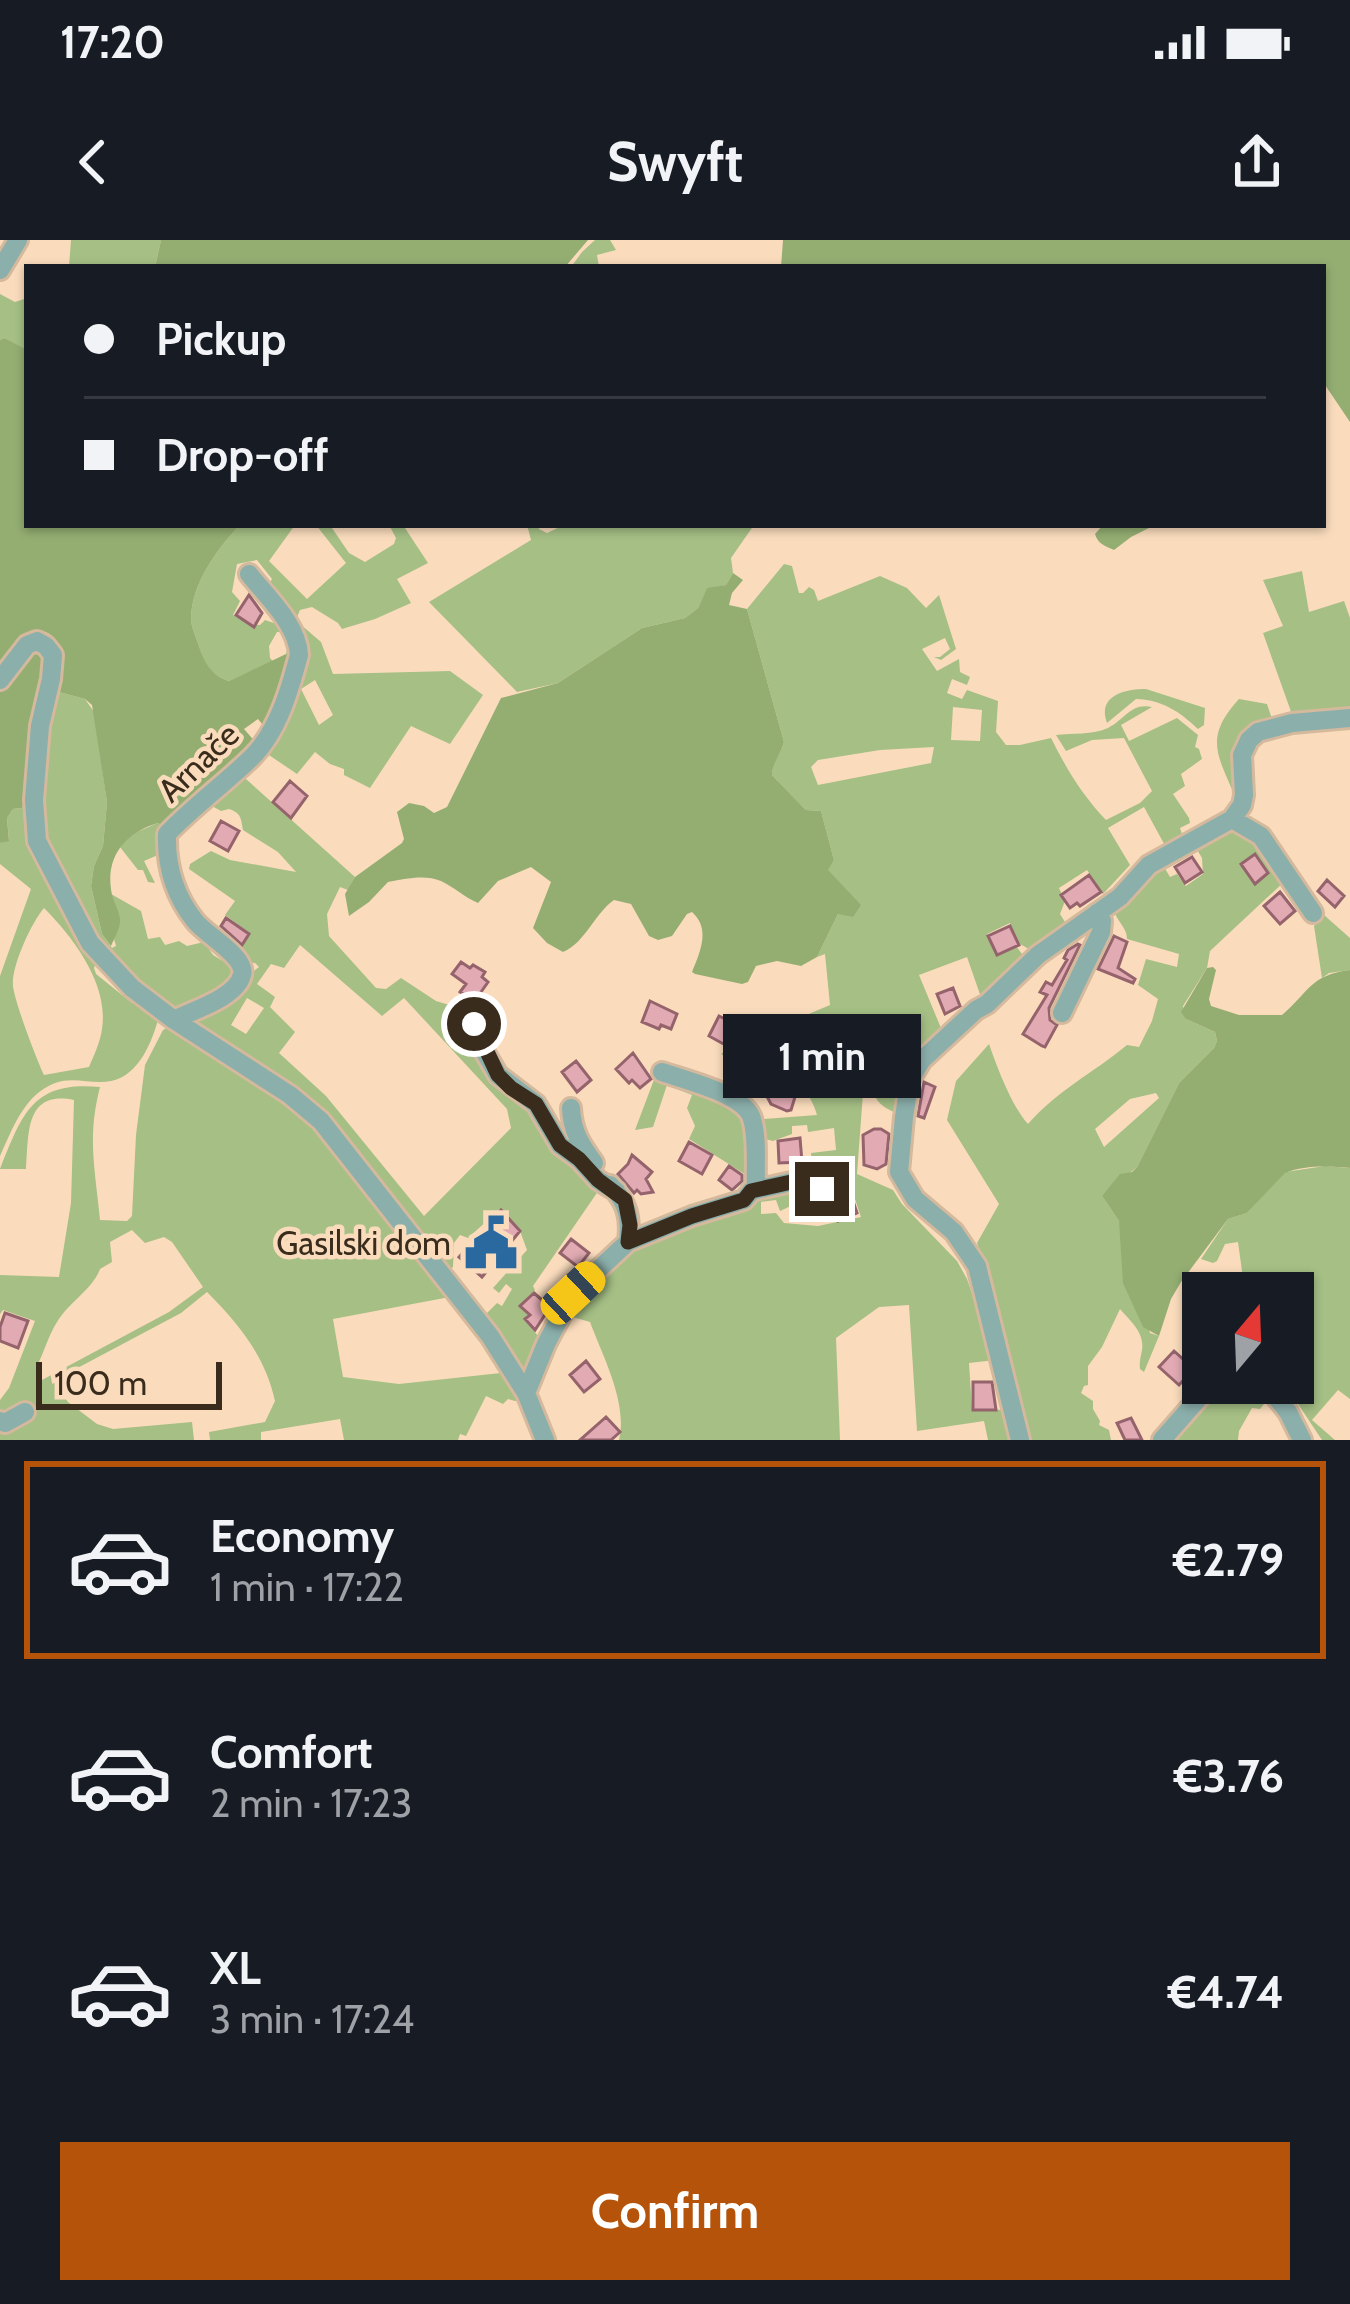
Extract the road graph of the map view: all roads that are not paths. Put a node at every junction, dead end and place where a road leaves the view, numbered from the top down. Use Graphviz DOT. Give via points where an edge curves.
graph roads {
  1 [pos="18,240"];
  2 [pos="0,270"];
  3 [pos="249,574"];
  4 [pos="0,680"];
  5 [pos="1350,718"];
  6 [pos="1232,819"];
  7 [pos="1097,913"];
  8 [pos="1313,913"];
  9 [pos="1062,1013"];
  10 [pos="173,1020"];
  11 [pos="474,1024"];
  12 [pos="662,1072"];
  13 [pos="571,1108"];
  14 [pos="822,1189"];
  15 [pos="616,1191"];
  16 [pos="751,1191"];
  17 [pos="628,1242"];
  18 [pos="526,1393"];
  19 [pos="1193,1404"];
  20 [pos="1281,1404"];
  21 [pos="25,1412"];
  22 [pos="0,1421"];
  23 [pos="545,1440"];
  24 [pos="1020,1440"];
  25 [pos="1162,1440"];
  26 [pos="1302,1440"];
  1 -- 2 [label="street"];
  3 -- 10 [label="street, Arnače" via="291,628 299,655 270,733 167,834 179,896 243,968 227,994"];
  4 -- 10 [label="street" via="27,645 37,641 53,655 40,726 37,841 90,943"];
  5 -- 6 [label="street" via="1258,732 1242,755 1244,795"];
  6 -- 7 [label="street" via="1149,866"];
  6 -- 8 [label="street" via="1261,836"];
  7 -- 9 [label="street" via="1101,932"];
  7 -- 24 [label="street" via="922,1060 906,1100 899,1172 977,1266"];
  10 -- 18 [label="street" via="321,1121"];
  11 -- 15 [label="street" via="498,1075 536,1104 560,1145"];
  12 -- 16 [label="street" via="746,1106"];
  13 -- 15 [label="street" via="578,1141"];
  14 -- 16 [label="street" via="805,1179"];
  15 -- 17 [label="street" via="625,1200"];
  16 -- 17 [label="street"];
  17 -- 18 [label="street" via="573,1293"];
  18 -- 23 [label="street"];
  19 -- 25 [label="street"];
  20 -- 26 [label="street"];
  21 -- 22 [label="street"];
}
